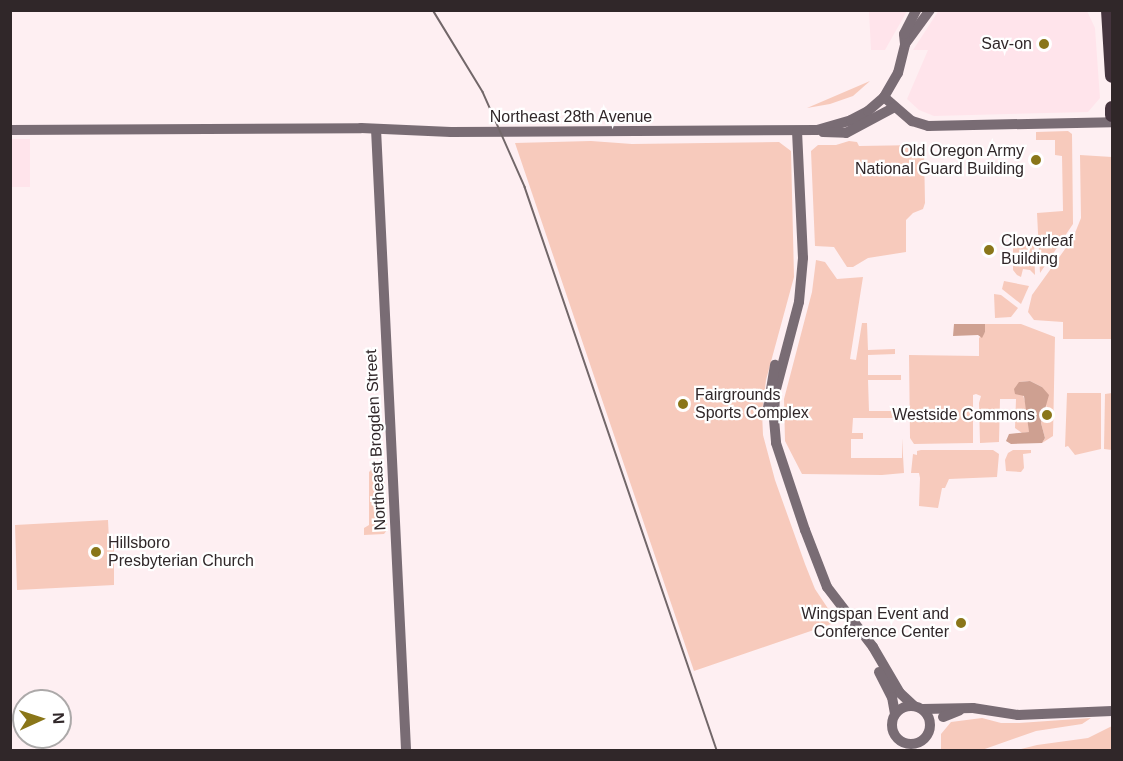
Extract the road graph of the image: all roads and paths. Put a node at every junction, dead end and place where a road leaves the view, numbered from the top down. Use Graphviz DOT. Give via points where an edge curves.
graph roads {
  1 [pos="916,10"];
  2 [pos="930,10"];
  3 [pos="1110,12"];
  4 [pos="905,44"];
  5 [pos="1113,76"];
  6 [pos="884,97"];
  7 [pos="895,107"];
  8 [pos="1113,108"];
  9 [pos="1113,116"];
  10 [pos="1113,122"];
  11 [pos="376,129"];
  12 [pos="10,130"];
  13 [pos="817,130"];
  14 [pos="797,131"];
  15 [pos="799,291"];
  16 [pos="918,707"];
  17 [pos="966,708"];
  18 [pos="1113,711"];
  19 [pos="895,714"];
  20 [pos="943,717"];
  21 [pos="927,736"];
  22 [pos="913,747"];
  23 [pos="406,750"];
  24 [pos="930,750"];
  1 -- 4 [label="street" via="904,34"];
  2 -- 4 [label="street"];
  3 -- 5 [label="highway"];
  4 -- 6 [label="street" via="895,79"];
  6 -- 7 [label="street"];
  6 -- 13 [label="street, Northeast 28th Avenue" via="851,120"];
  7 -- 10 [label="street" via="912,121 928,126"];
  7 -- 13 [label="street" via="846,133"];
  8 -- 9 [label="highway"];
  11 -- 12 [label="street, Northeast 28th Avenue"];
  11 -- 14 [label="street, Northeast 28th Avenue"];
  11 -- 23 [label="street, Northeast Brogden Street"];
  13 -- 14 [label="street, Northeast 28th Avenue"];
  14 -- 15 [label="street" via="803,258"];
  15 -- 16 [label="street" via="776,393 778,454 828,587 873,646 900,693"];
  15 -- 19 [label="street" via="792,300 767,397 773,461 822,593 872,658 892,698"];
  16 -- 17 [label="street"];
  16 -- 19 [label="street" via="903,707"];
  16 -- 21 [label="street" via="931,722"];
  17 -- 18 [label="street" via="1018,715"];
  17 -- 20 [label="street"];
  19 -- 22 [label="street" via="894,732"];
  21 -- 22 [label="street"];
  21 -- 24 [label="street"];
}
